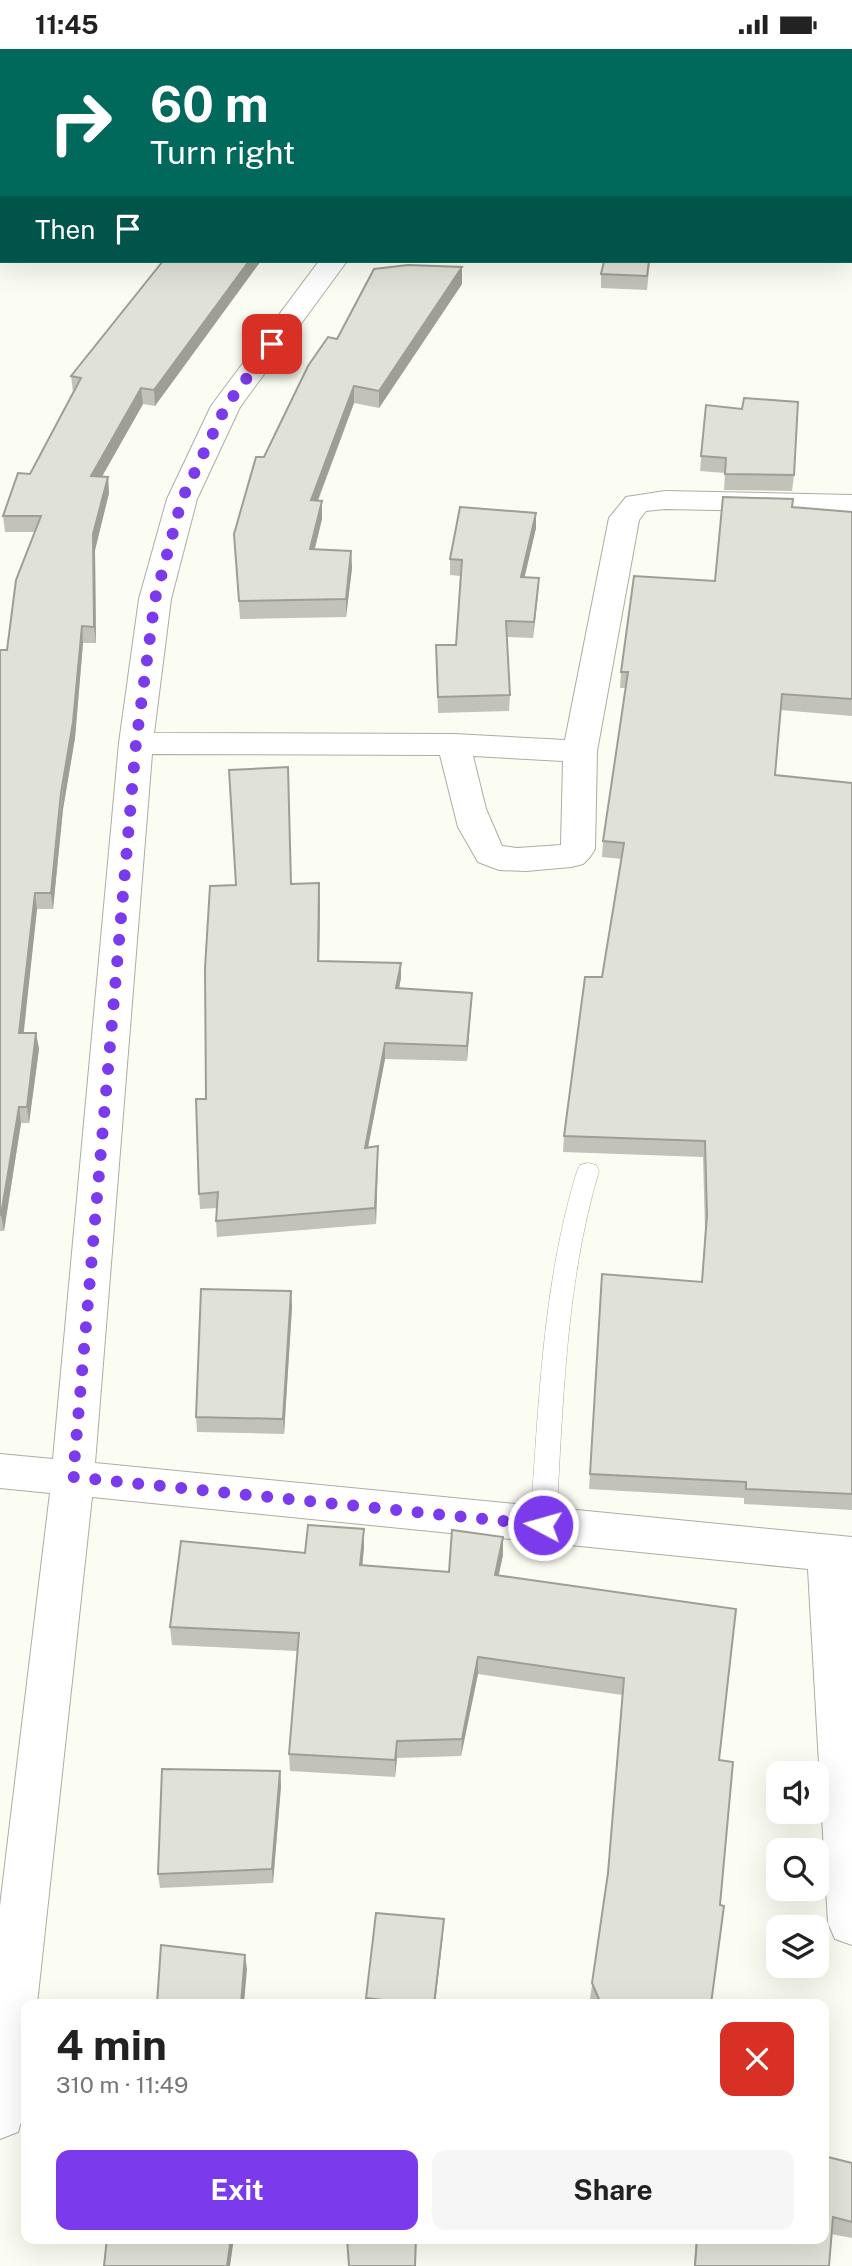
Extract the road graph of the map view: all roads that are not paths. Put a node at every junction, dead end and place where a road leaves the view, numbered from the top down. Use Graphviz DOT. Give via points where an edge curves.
graph roads {
  1 [pos="332,263"];
  2 [pos="852,504"];
  3 [pos="136,743"];
  4 [pos="454,745"];
  5 [pos="580,751"];
  6 [pos="588,1171"];
  7 [pos="0,1471"];
  8 [pos="73,1477"];
  9 [pos="543,1525"];
  10 [pos="841,1554"];
  11 [pos="852,1923"];
  12 [pos="0,2115"];
  1 -- 3 [label="street" via="226,406 182,499 155,599"];
  2 -- 5 [label="street" via="637,503 624,518"];
  3 -- 4 [label="street"];
  3 -- 8 [label="street"];
  4 -- 5 [label="street"];
  4 -- 5 [label="street" via="474,828 497,859 571,856 578,849"];
  6 -- 9 [label="lane" via="572,1224 557,1337"];
  7 -- 8 [label="street"];
  8 -- 9 [label="street"];
  8 -- 12 [label="street"];
  9 -- 10 [label="street"];
  10 -- 11 [label="street"];
}
